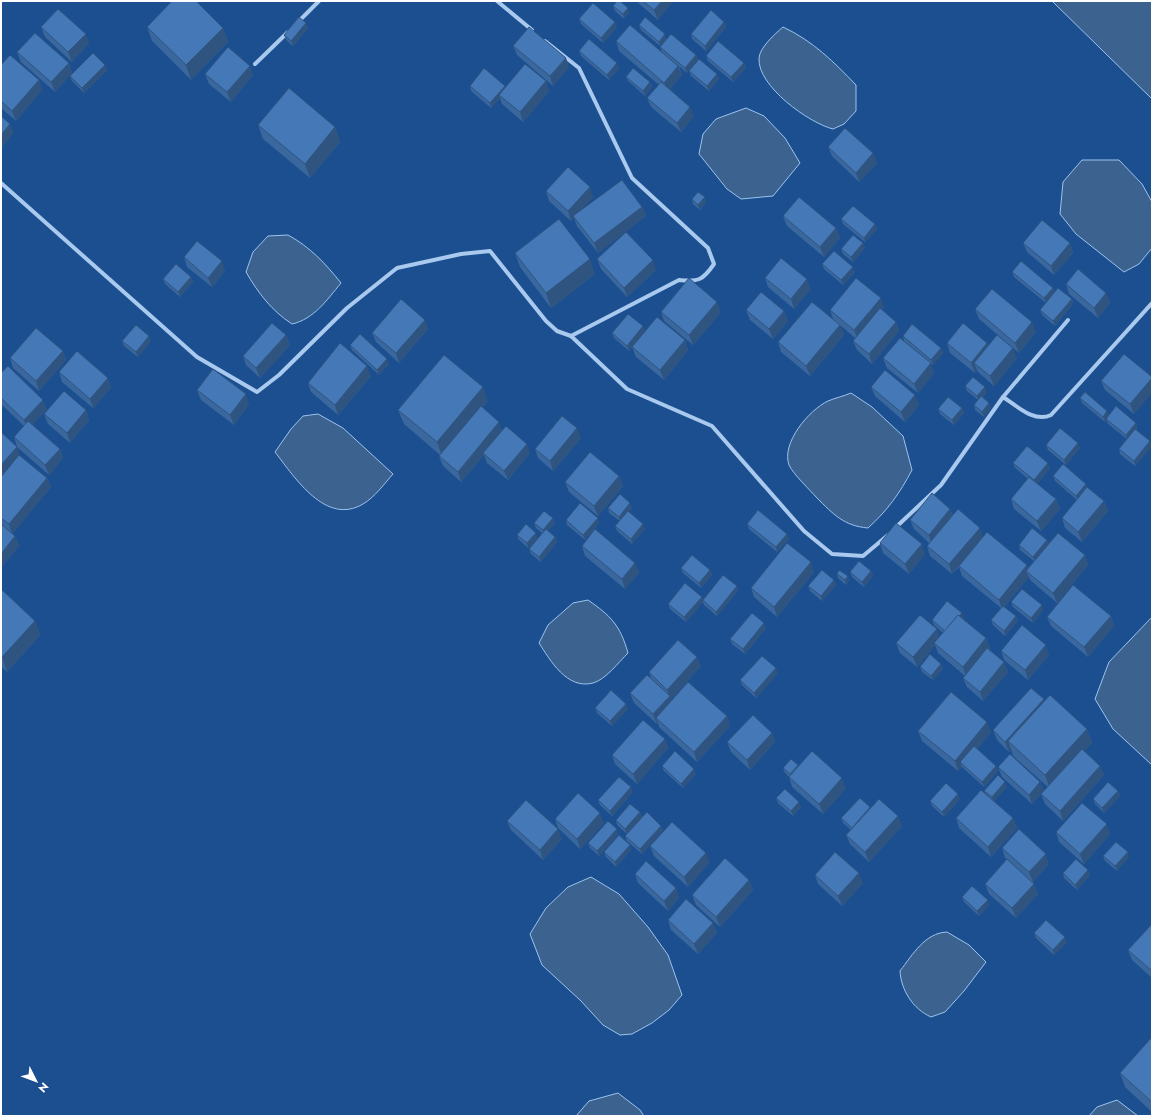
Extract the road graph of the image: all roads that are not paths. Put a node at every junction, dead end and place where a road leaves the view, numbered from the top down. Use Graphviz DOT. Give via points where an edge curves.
graph roads {
  1 [pos="319,1"];
  2 [pos="497,1"];
  3 [pos="538,34"];
  4 [pos="544,39"];
  5 [pos="255,64"];
  6 [pos="1,183"];
  7 [pos="1152,303"];
  8 [pos="1068,320"];
  9 [pos="571,336"];
  10 [pos="1003,397"];
  1 -- 5 [label="street"];
  2 -- 3 [label="street"];
  4 -- 9 [label="street" via="579,68 632,178 708,248 714,264 707,274 697,281 680,280"];
  6 -- 9 [label="street" via="197,357 257,392 279,375 347,308 397,268 461,254 490,251 546,321 557,331"];
  7 -- 10 [label="street" via="1051,415 1044,419 1033,417"];
  8 -- 10 [label="street"];
  9 -- 10 [label="street" via="627,389 712,426 804,531 832,554 863,556 890,533 941,485"];
}
